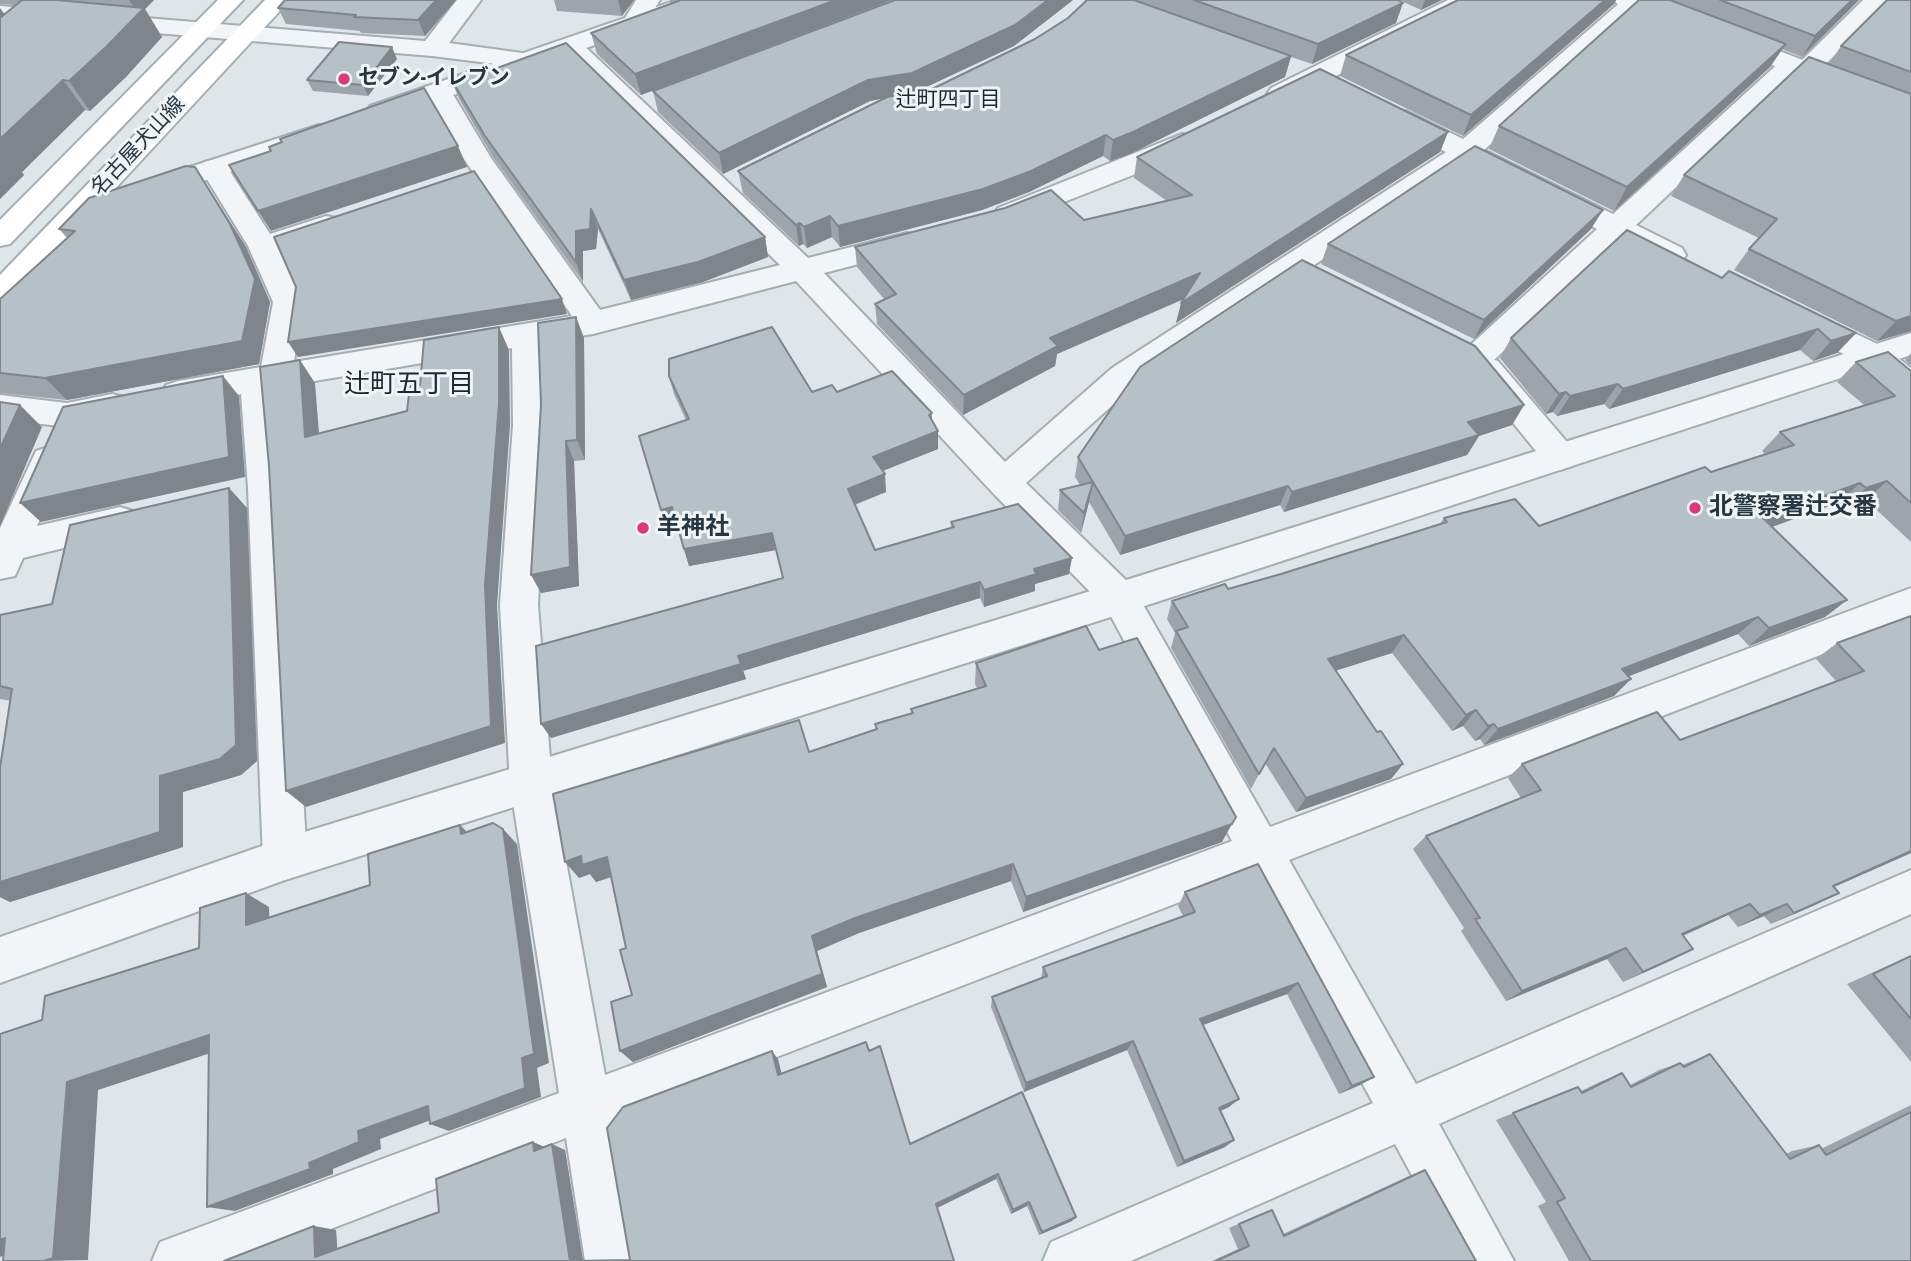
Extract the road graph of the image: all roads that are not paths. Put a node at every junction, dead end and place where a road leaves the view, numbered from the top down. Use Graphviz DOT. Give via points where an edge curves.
graph roads {
  1 [pos="58,0"];
  2 [pos="231,0"];
  3 [pos="278,0"];
  4 [pos="469,0"];
  5 [pos="648,0"];
  6 [pos="700,0"];
  7 [pos="1467,0"];
  8 [pos="1877,0"];
  9 [pos="1632,1"];
  10 [pos="0,13"];
  11 [pos="39,16"];
  12 [pos="634,23"];
  13 [pos="201,30"];
  14 [pos="247,33"];
  15 [pos="10,42"];
  16 [pos="570,46"];
  17 [pos="432,49"];
  18 [pos="528,60"];
  19 [pos="1279,63"];
  20 [pos="1798,68"];
  21 [pos="1329,83"];
  22 [pos="439,92"];
  23 [pos="1254,107"];
  24 [pos="1379,108"];
  25 [pos="1911,111"];
  26 [pos="1203,132"];
  27 [pos="1466,151"];
  28 [pos="214,169"];
  29 [pos="81,208"];
  30 [pos="355,215"];
  31 [pos="981,223"];
  32 [pos="1616,228"];
  33 [pos="2,233"];
  34 [pos="930,236"];
  35 [pos="263,246"];
  36 [pos="1292,264"];
  37 [pos="1690,264"];
  38 [pos="802,269"];
  39 [pos="1329,283"];
  40 [pos="0,294"];
  41 [pos="1776,307"];
  42 [pos="593,323"];
  43 [pos="528,335"];
  44 [pos="1911,344"];
  45 [pos="1873,355"];
  46 [pos="266,376"];
  47 [pos="1911,386"];
  48 [pos="0,407"];
  49 [pos="67,415"];
  50 [pos="1560,457"];
  51 [pos="1004,483"];
  52 [pos="158,513"];
  53 [pos="5,559"];
  54 [pos="1121,598"];
  55 [pos="1911,604"];
  56 [pos="531,784"];
  57 [pos="1262,849"];
  58 [pos="285,859"];
  59 [pos="1911,892"];
  60 [pos="0,960"];
  61 [pos="588,1107"];
  62 [pos="1404,1114"];
  63 [pos="178,1261"];
  64 [pos="612,1261"];
  65 [pos="1070,1261"];
  66 [pos="1487,1261"];
  1 -- 11 [label="street"];
  2 -- 13 [label="main road, 名古屋犬山線"];
  3 -- 14 [label="main road, 名古屋犬山線"];
  4 -- 17 [label="street"];
  5 -- 12 [label="street"];
  6 -- 12 [label="street"];
  7 -- 21 [label="street" via="1410,17"];
  8 -- 20 [label="street"];
  9 -- 20 [label="street"];
  9 -- 27 [label="street"];
  10 -- 11 [label="street"];
  11 -- 13 [label="street"];
  11 -- 15 [label="street"];
  12 -- 16 [label="street"];
  13 -- 14 [label="street"];
  13 -- 33 [label="main road, 名古屋犬山線"];
  14 -- 17 [label="street"];
  14 -- 29 [label="main road, 名古屋犬山線"];
  16 -- 18 [label="street"];
  16 -- 38 [label="street" via="651,103 733,183"];
  17 -- 18 [label="street"];
  18 -- 22 [label="street"];
  19 -- 21 [label="street"];
  20 -- 25 [label="street"];
  20 -- 32 [label="street"];
  21 -- 23 [label="street"];
  22 -- 28 [label="street"];
  22 -- 42 [label="street" via="474,176"];
  24 -- 27 [label="street"];
  26 -- 31 [label="street" via="1140,162"];
  27 -- 32 [label="street"];
  27 -- 36 [label="street"];
  28 -- 29 [label="street"];
  28 -- 35 [label="street"];
  29 -- 40 [label="main road, 名古屋犬山線"];
  30 -- 35 [label="street"];
  32 -- 37 [label="street"];
  32 -- 50 [label="street" via="1465,351"];
  34 -- 38 [label="street"];
  35 -- 46 [label="street" via="288,302"];
  36 -- 39 [label="street"];
  36 -- 51 [label="street" via="1124,376"];
  38 -- 42 [label="street"];
  38 -- 51 [label="street"];
  41 -- 45 [label="street"];
  42 -- 43 [label="street"];
  43 -- 46 [label="street"];
  43 -- 56 [label="street" via="530,425 519,605"];
  44 -- 45 [label="street"];
  45 -- 47 [label="street"];
  45 -- 50 [label="street"];
  46 -- 49 [label="street"];
  46 -- 58 [label="street" via="252,491"];
  48 -- 49 [label="street"];
  49 -- 53 [label="street"];
  50 -- 54 [label="street"];
  51 -- 54 [label="street"];
  52 -- 53 [label="street"];
  54 -- 56 [label="street"];
  54 -- 57 [label="street"];
  55 -- 57 [label="street"];
  56 -- 58 [label="street"];
  56 -- 61 [label="street"];
  57 -- 61 [label="street"];
  57 -- 62 [label="street"];
  58 -- 60 [label="street"];
  59 -- 62 [label="street"];
  61 -- 63 [label="street"];
  61 -- 64 [label="street"];
  62 -- 65 [label="street"];
  62 -- 66 [label="street"];
}
